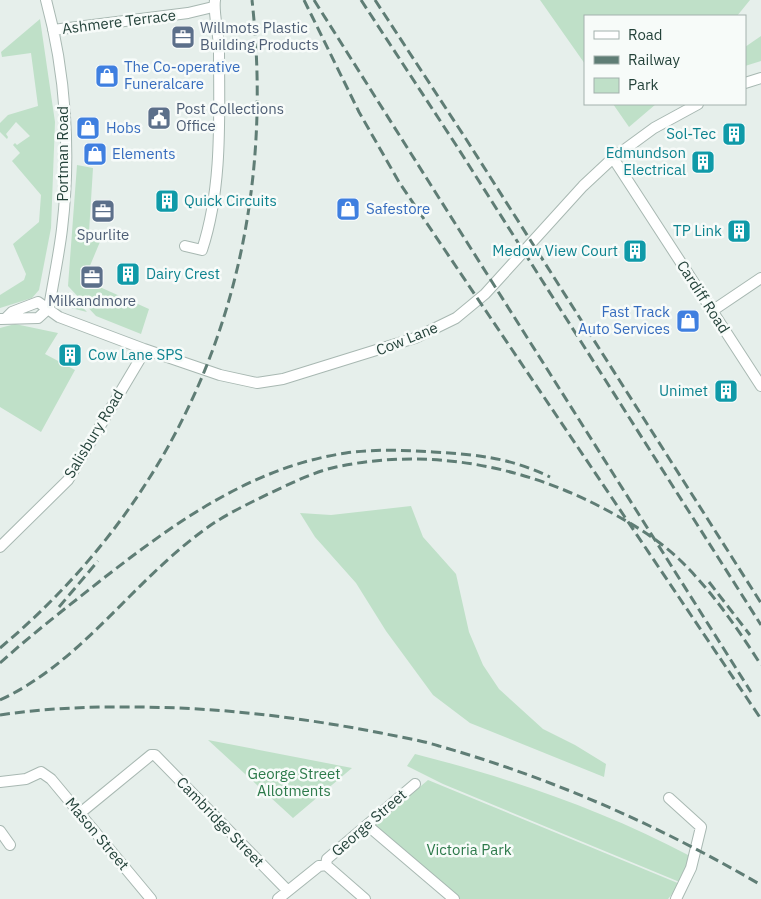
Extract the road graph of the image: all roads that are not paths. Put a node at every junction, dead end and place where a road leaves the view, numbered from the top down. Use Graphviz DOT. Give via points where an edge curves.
graph roads {
  1 [pos="46,0"];
  2 [pos="214,3"];
  3 [pos="53,30"];
  4 [pos="761,78"];
  5 [pos="746,83"];
  6 [pos="696,105"];
  7 [pos="613,158"];
  8 [pos="185,246"];
  9 [pos="761,278"];
  10 [pos="49,308"];
  11 [pos="712,311"];
  12 [pos="3,318"];
  13 [pos="140,358"];
  14 [pos="761,386"];
  15 [pos="0,547"];
  16 [pos="0,782"];
  17 [pos="415,784"];
  18 [pos="669,798"];
  19 [pos="79,814"];
  20 [pos="367,825"];
  21 [pos="0,831"];
  22 [pos="10,845"];
  23 [pos="326,865"];
  24 [pos="288,891"];
  25 [pos="151,899"];
  26 [pos="278,899"];
  27 [pos="365,899"];
  28 [pos="454,899"];
  29 [pos="676,899"];
  1 -- 3 [label="street, Portman Road"];
  2 -- 3 [label="street, Ashmere Terrace" via="188,13"];
  2 -- 8 [label="street" via="218,21 219,96 214,196 202,250"];
  3 -- 10 [label="street, Portman Road" via="65,120 65,182 62,229"];
  4 -- 5 [label="street"];
  6 -- 7 [label="street, Cow Lane" via="654,128"];
  7 -- 10 [label="street, Cow Lane" via="583,186 485,294 456,318 415,338 283,379 257,382 220,375 59,317"];
  7 -- 11 [label="street, Cardiff Road"];
  9 -- 11 [label="street"];
  10 -- 12 [label="street" via="38,302"];
  11 -- 14 [label="street, Cardiff Road"];
  13 -- 15 [label="street, Salisbury Road" via="68,480"];
  16 -- 19 [label="street, Mason Street" via="26,779 41,772 51,779"];
  17 -- 20 [label="street, George Street"];
  18 -- 29 [label="street" via="701,828 692,868"];
  19 -- 24 [label="street, Cambridge Street" via="155,755"];
  19 -- 25 [label="street, Mason Street"];
  20 -- 23 [label="street, George Street" via="327,859"];
  20 -- 28 [label="street"];
  21 -- 22 [label="street"];
  23 -- 24 [label="street, George Street" via="318,866"];
  23 -- 27 [label="street"];
  24 -- 26 [label="street, George Street"];
}
